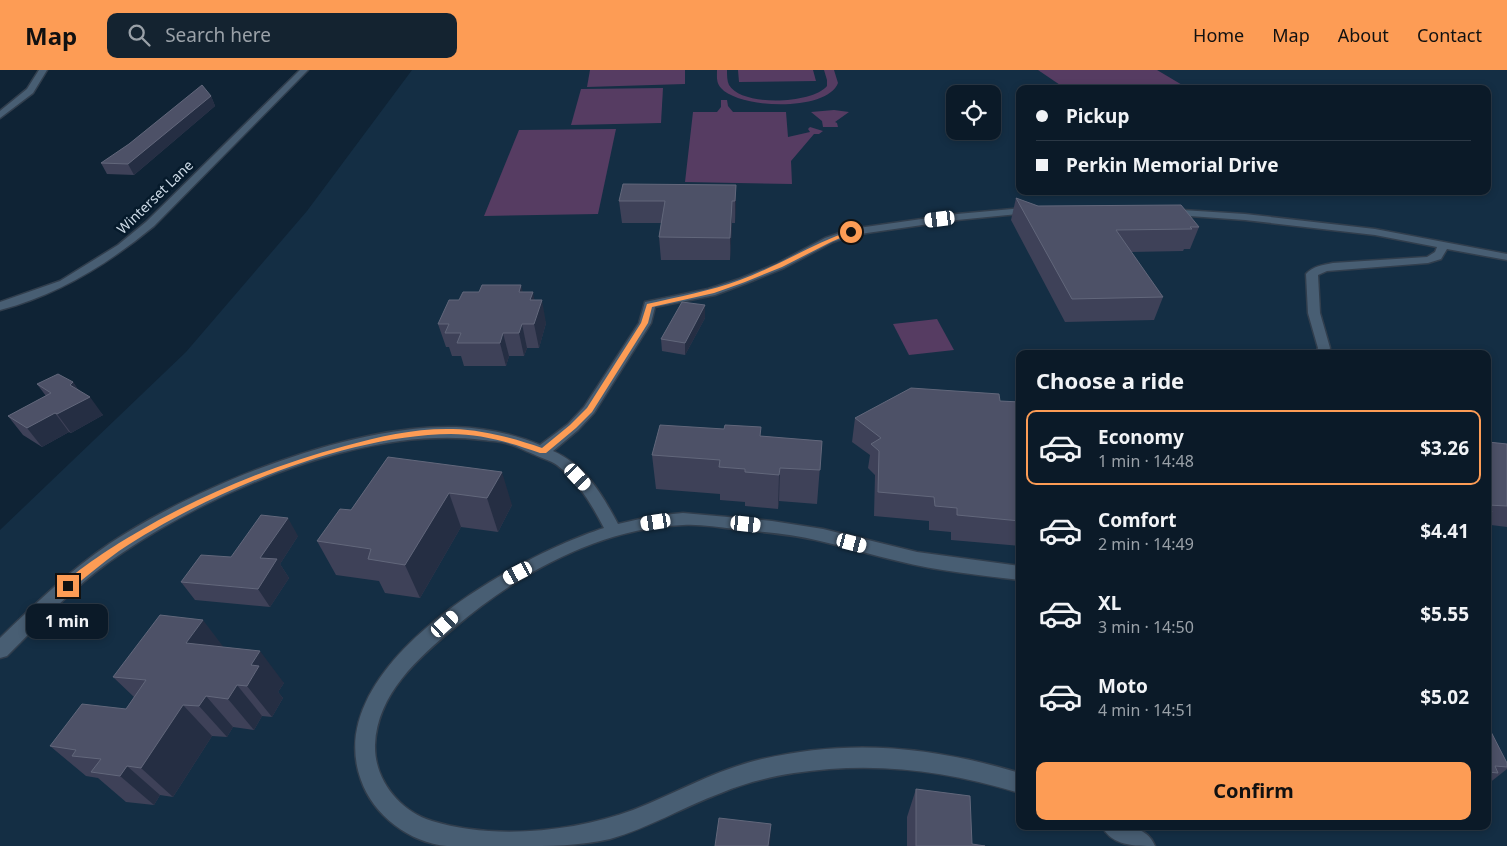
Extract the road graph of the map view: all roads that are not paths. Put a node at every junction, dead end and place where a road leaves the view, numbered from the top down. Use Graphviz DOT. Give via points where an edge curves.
graph roads {
  1 [pos="42,70"];
  2 [pos="304,70"];
  3 [pos="0,115"];
  4 [pos="1041,209"];
  5 [pos="1152,211"];
  6 [pos="1443,244"];
  7 [pos="1507,257"];
  8 [pos="0,306"];
  9 [pos="1323,350"];
  10 [pos="543,451"];
  11 [pos="614,532"];
  12 [pos="1016,573"];
  13 [pos="0,650"];
  14 [pos="1016,782"];
  15 [pos="1119,830"];
  16 [pos="1144,846"];
  1 -- 3 [label="street" via="30,90"];
  2 -- 8 [label="street, Winterset Lane" via="122,248 64,283"];
  4 -- 10 [label="street" via="851,232 743,281 711,292 649,305 645,323 590,410"];
  5 -- 6 [label="street" via="1226,215 1375,232"];
  6 -- 7 [label="street"];
  6 -- 9 [label="street" via="1438,257 1428,260 1333,266 1312,274 1314,313"];
  10 -- 11 [label="street" via="569,467 588,487"];
  10 -- 13 [label="street" via="520,442 475,433 424,433 370,442 280,468 176,513 115,549 72,582"];
  11 -- 12 [label="street" via="674,520 707,520 795,530 908,557"];
  11 -- 14 [label="street" via="548,557 479,596 410,655 394,673 372,711 364,755 369,778 386,804 397,814 428,831 450,837 519,844 561,840 611,828 705,788 754,771 804,761 897,756 973,768"];
  15 -- 16 [label="street"];
}
